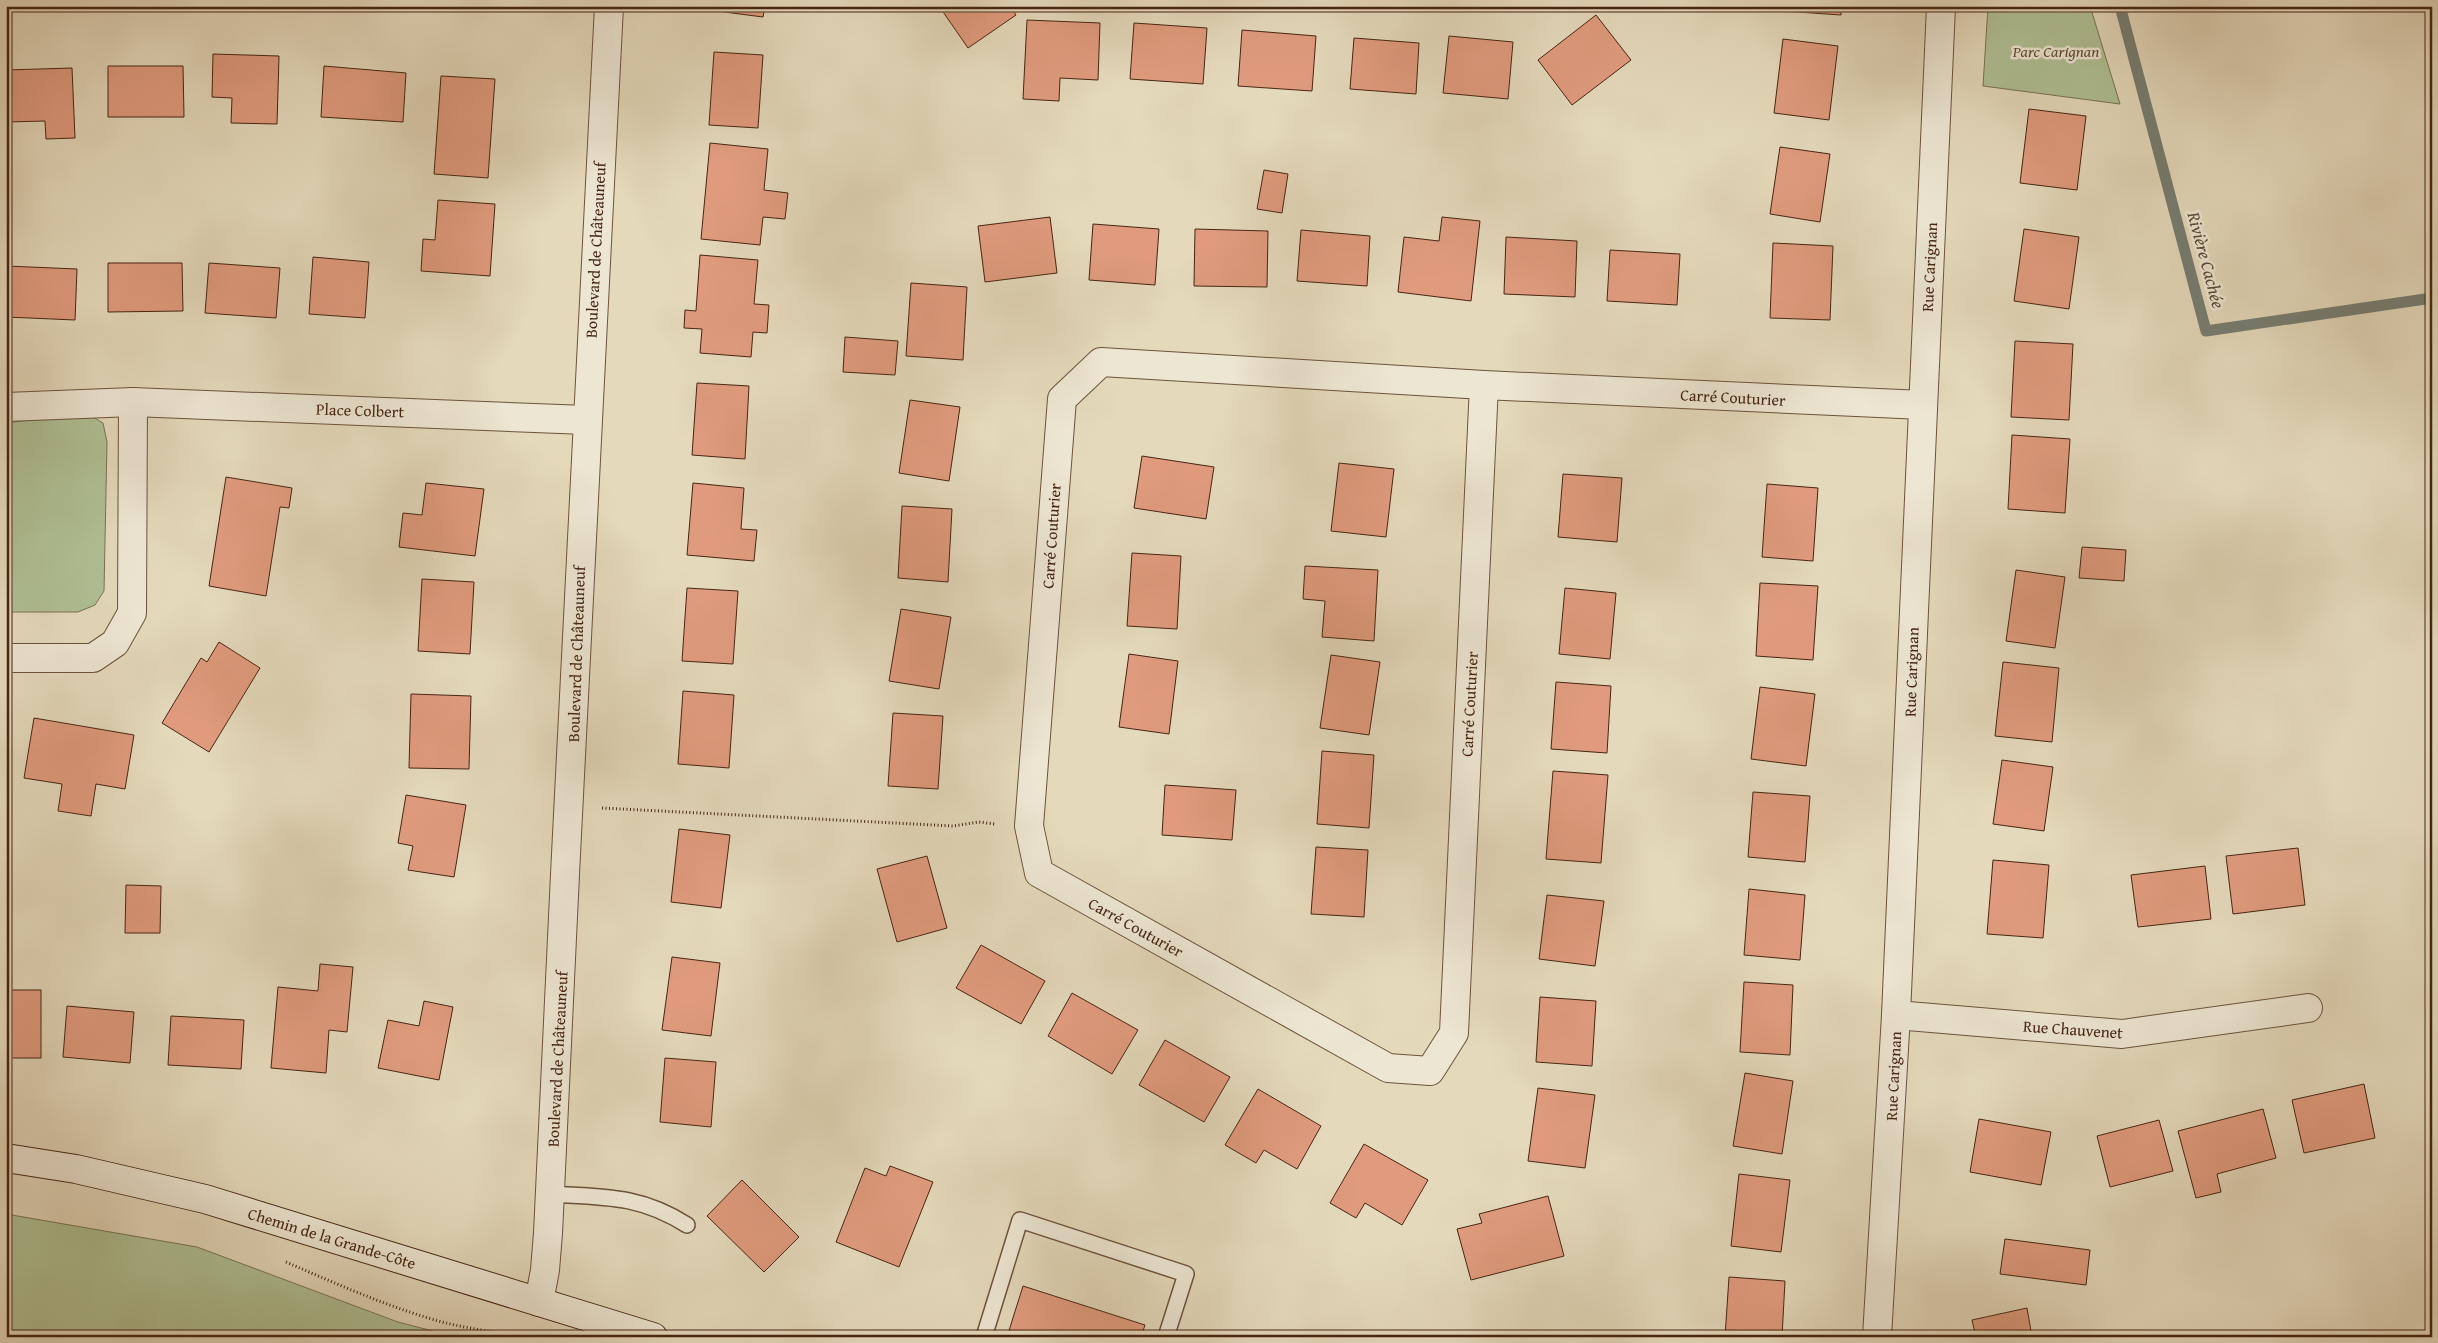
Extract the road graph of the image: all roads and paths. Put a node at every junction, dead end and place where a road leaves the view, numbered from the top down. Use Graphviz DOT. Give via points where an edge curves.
graph roads {
  1 [pos="609,6"];
  2 [pos="1941,6"];
  3 [pos="1484,385"];
  4 [pos="133,402"];
  5 [pos="1923,405"];
  6 [pos="6,407"];
  7 [pos="586,420"];
  8 [pos="6,658"];
  9 [pos="602,808"];
  10 [pos="1000,825"];
  11 [pos="2308,1008"];
  12 [pos="1896,1015"];
  13 [pos="6,1158"];
  14 [pos="550,1194"];
  15 [pos="688,1225"];
  16 [pos="284,1261"];
  17 [pos="539,1302"];
  18 [pos="525,1337"];
  19 [pos="653,1337"];
  20 [pos="984,1337"];
  21 [pos="1166,1337"];
  22 [pos="1877,1337"];
  1 -- 7 [label="street, Boulevard de Châteauneuf"];
  2 -- 5 [label="street, Rue Carignan"];
  3 -- 3 [label="street, Carré Couturier" via="1101,362 1062,399 1029,826 1039,873 1388,1068 1430,1071 1454,1033"];
  3 -- 5 [label="street, Carré Couturier"];
  4 -- 6 [label="street, Place Colbert"];
  4 -- 7 [label="street, Place Colbert"];
  4 -- 8 [label="street" via="132,613 115,643 93,658"];
  5 -- 12 [label="street, Rue Carignan"];
  7 -- 14 [label="street, Boulevard de Châteauneuf"];
  9 -- 10 [label="path" via="953,826 979,822"];
  11 -- 12 [label="street, Rue Chauvenet" via="2122,1034"];
  12 -- 22 [label="street, Rue Carignan"];
  13 -- 17 [label="street, Chemin de la Grande-Côte" via="76,1169 205,1199"];
  14 -- 15 [label="lane" via="616,1198 649,1204"];
  14 -- 17 [label="street, Boulevard de Châteauneuf" via="545,1270"];
  16 -- 18 [label="path" via="415,1314"];
  17 -- 19 [label="street, Chemin de la Grande-Côte"];
  20 -- 21 [label="lane" via="1020,1220 1186,1274"];
}
